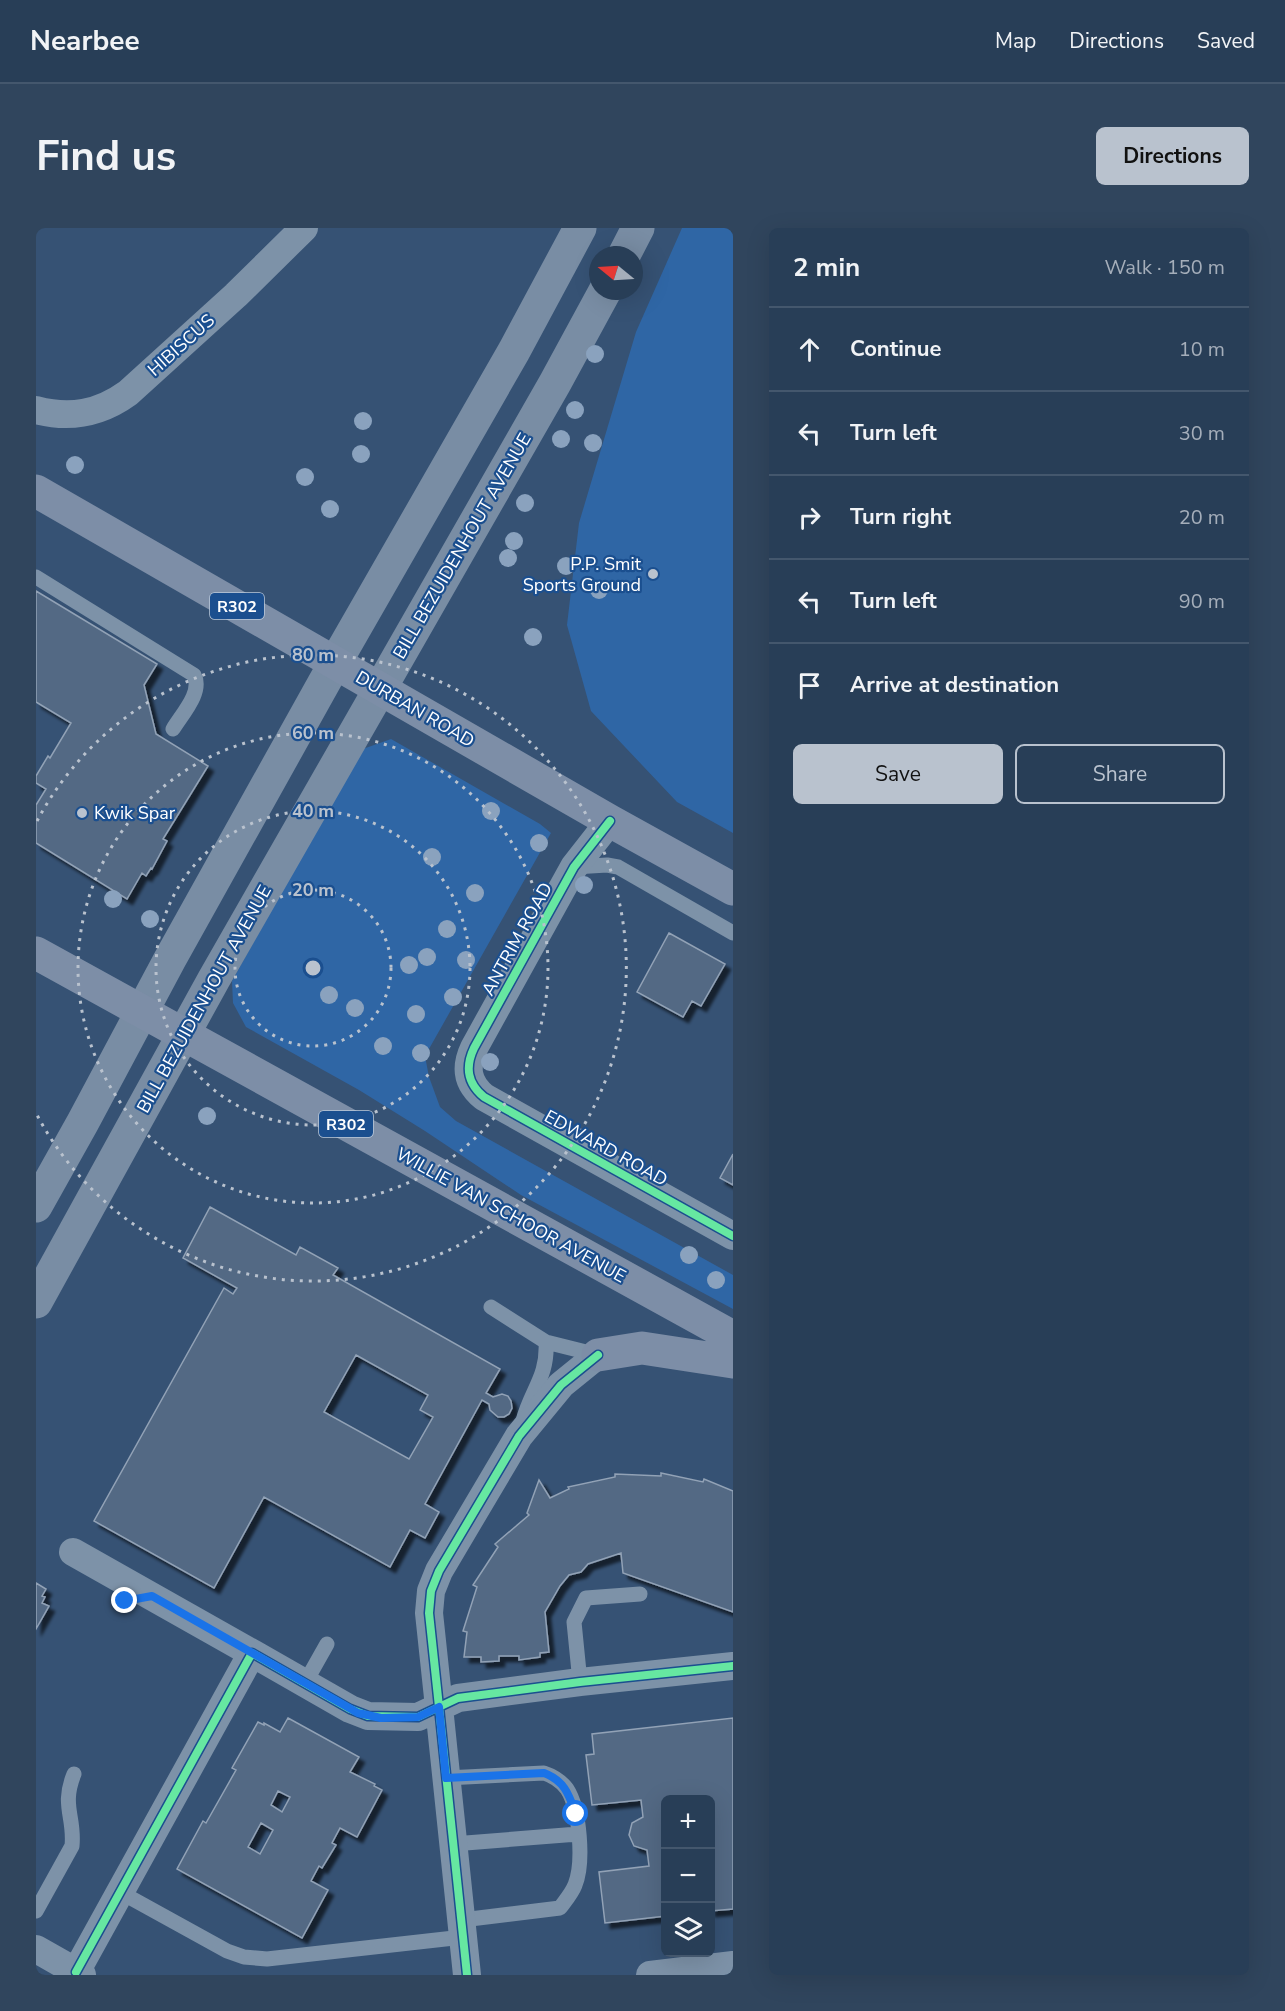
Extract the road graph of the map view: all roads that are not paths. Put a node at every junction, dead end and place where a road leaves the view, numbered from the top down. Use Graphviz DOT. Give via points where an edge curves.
graph roads {
  1 [pos="304,228"];
  2 [pos="580,228"];
  3 [pos="639,228"];
  4 [pos="629,246"];
  5 [pos="600,300"];
  6 [pos="36,410"];
  7 [pos="36,491"];
  8 [pos="36,577"];
  9 [pos="335,663"];
  10 [pos="380,689"];
  11 [pos="173,729"];
  12 [pos="610,821"];
  13 [pos="574,867"];
  14 [pos="733,889"];
  15 [pos="733,933"];
  16 [pos="36,953"];
  17 [pos="141,1010"];
  18 [pos="183,1035"];
  19 [pos="470,1080"];
  20 [pos="36,1206"];
  21 [pos="733,1236"];
  22 [pos="36,1302"];
  23 [pos="491,1307"];
  24 [pos="733,1337"];
  25 [pos="546,1342"];
  26 [pos="598,1355"];
  27 [pos="733,1362"];
  28 [pos="519,1436"];
  29 [pos="73,1552"];
  30 [pos="640,1594"];
  31 [pos="327,1644"];
  32 [pos="252,1653"];
  33 [pos="733,1666"];
  34 [pos="580,1682"];
  35 [pos="305,1683"];
  36 [pos="439,1707"];
  37 [pos="74,1774"];
  38 [pos="446,1778"];
  39 [pos="578,1834"];
  40 [pos="453,1844"];
  41 [pos="120,1892"];
  42 [pos="36,1911"];
  43 [pos="462,1929"];
  44 [pos="36,1949"];
  45 [pos="733,1965"];
  46 [pos="79,1973"];
  47 [pos="467,1975"];
  48 [pos="650,1975"];
  1 -- 6 [label="street, HIBISCUS" via="236,295 115,402 70,415"];
  2 -- 9 [label="main road"];
  3 -- 4 [label="main road"];
  5 -- 10 [label="main road, BILL BEZUIDENHOUT AVENUE"];
  7 -- 9 [label="main road, DURBAN ROAD / R302"];
  8 -- 11 [label="lane" via="194,675 195,693"];
  9 -- 10 [label="main road, DURBAN ROAD / R302"];
  9 -- 17 [label="main road"];
  10 -- 12 [label="main road, DURBAN ROAD / R302"];
  10 -- 18 [label="main road, BILL BEZUIDENHOUT AVENUE"];
  12 -- 13 [label="street, ANTRIM ROAD"];
  12 -- 14 [label="main road, DURBAN ROAD / R302"];
  13 -- 15 [label="lane" via="618,867"];
  13 -- 19 [label="street, ANTRIM ROAD" via="469,1058"];
  16 -- 17 [label="main road, WILLIE VAN SCHOOR AVENUE / R302"];
  17 -- 18 [label="main road, WILLIE VAN SCHOOR AVENUE / R302"];
  17 -- 20 [label="main road"];
  18 -- 22 [label="main road, BILL BEZUIDENHOUT AVENUE"];
  18 -- 24 [label="main road, WILLIE VAN SCHOOR AVENUE / R302"];
  19 -- 21 [label="street, EDWARD ROAD" via="484,1097"];
  23 -- 25 [label="lane"];
  25 -- 26 [label="lane"];
  25 -- 28 [label="lane" via="547,1360 527,1404"];
  26 -- 27 [label="main road" via="642,1348"];
  26 -- 28 [label="street" via="561,1384"];
  28 -- 36 [label="street" via="431,1591 429,1613"];
  29 -- 32 [label="street" via="138,1598 203,1619"];
  30 -- 34 [label="lane" via="586,1598 574,1622"];
  31 -- 35 [label="lane"];
  32 -- 35 [label="street"];
  32 -- 41 [label="street"];
  33 -- 34 [label="street"];
  34 -- 36 [label="street" via="458,1698"];
  35 -- 36 [label="street" via="368,1716 418,1717"];
  36 -- 38 [label="street"];
  37 -- 42 [label="lane" via="68,1797 72,1846"];
  38 -- 39 [label="lane" via="544,1773 555,1777 567,1789"];
  38 -- 40 [label="street"];
  39 -- 40 [label="lane"];
  39 -- 43 [label="lane" via="581,1855 575,1885 560,1908"];
  40 -- 43 [label="street"];
  41 -- 43 [label="lane" via="227,1951 255,1959"];
  41 -- 46 [label="street"];
  43 -- 47 [label="street"];
  44 -- 46 [label="street"];
  45 -- 48 [label="street"];
}
